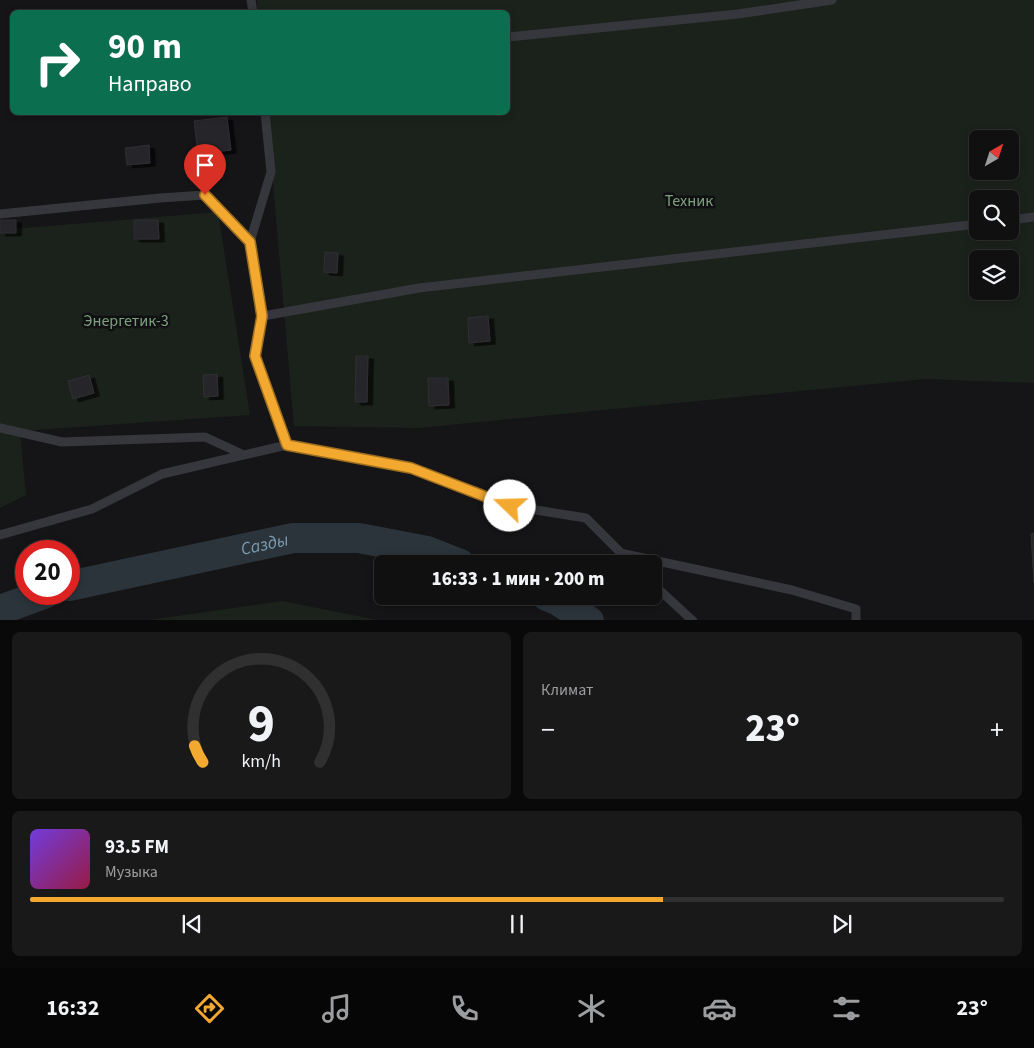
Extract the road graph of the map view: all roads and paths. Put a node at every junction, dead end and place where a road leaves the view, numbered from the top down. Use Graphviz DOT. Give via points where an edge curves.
graph roads {
  1 [pos="832,0"];
  2 [pos="510,37"];
  3 [pos="265,115"];
  4 [pos="0,214"];
  5 [pos="1034,217"];
  6 [pos="1019,219"];
  7 [pos="969,225"];
  8 [pos="250,242"];
  9 [pos="262,316"];
  10 [pos="0,428"];
  11 [pos="287,445"];
  12 [pos="244,455"];
  13 [pos="0,535"];
  14 [pos="620,552"];
  15 [pos="623,555"];
  16 [pos="662,592"];
  17 [pos="693,620"];
  18 [pos="856,620"];
  1 -- 2 [label="lane" via="738,14"];
  3 -- 8 [label="lane" via="271,172"];
  4 -- 8 [label="lane" via="205,195"];
  5 -- 6 [label="lane"];
  7 -- 9 [label="lane" via="419,288"];
  8 -- 9 [label="lane"];
  9 -- 11 [label="lane" via="255,356"];
  10 -- 12 [label="lane" via="62,442 205,438"];
  11 -- 12 [label="lane"];
  11 -- 14 [label="lane" via="411,468 510,506 586,518"];
  12 -- 13 [label="lane" via="162,474 92,509"];
  14 -- 15 [label="lane"];
  14 -- 18 [label="lane" via="792,590 856,610"];
  16 -- 17 [label="lane"];
}
